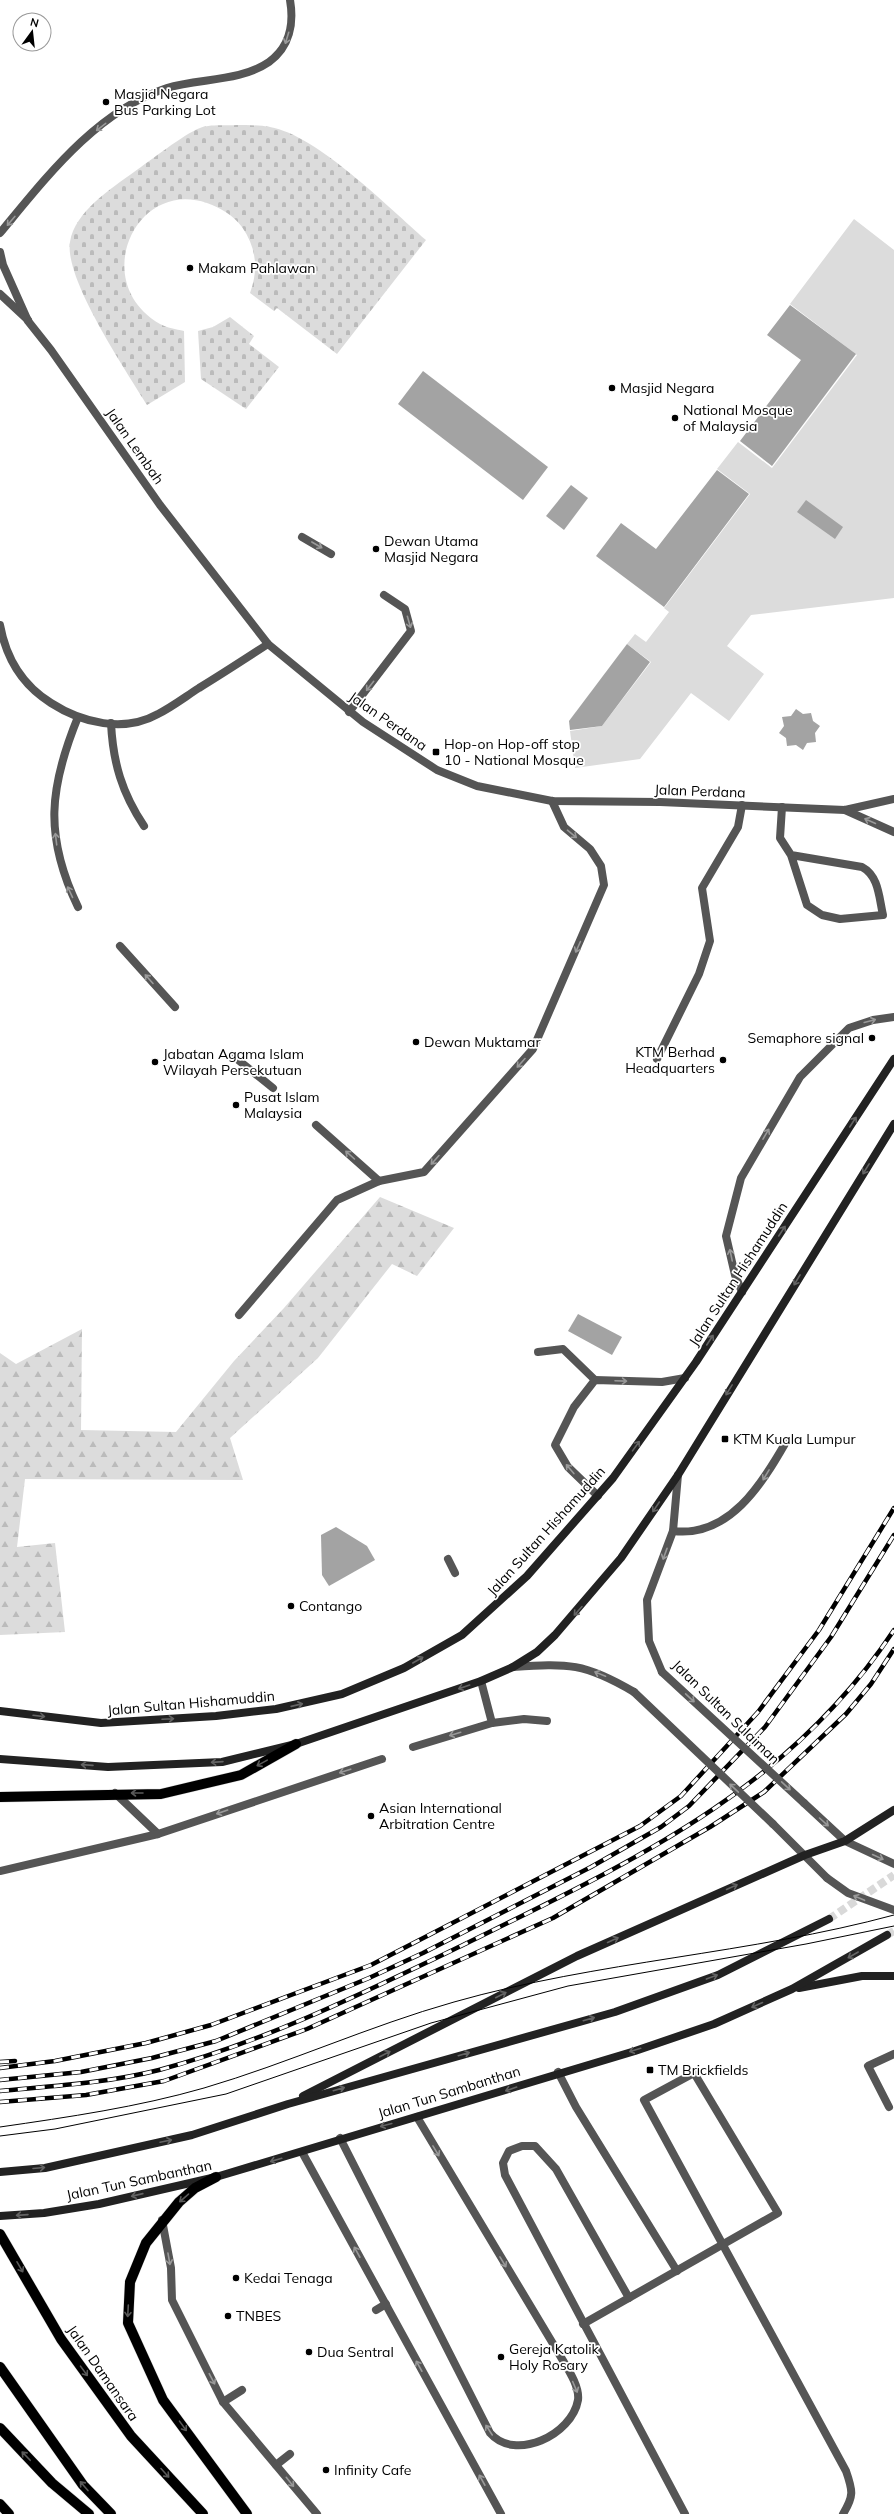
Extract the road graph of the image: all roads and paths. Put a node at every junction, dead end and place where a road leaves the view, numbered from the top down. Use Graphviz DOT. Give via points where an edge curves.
graph roads {
  1 [pos="290,0"];
  2 [pos="0,233"];
  3 [pos="0,252"];
  4 [pos="0,294"];
  5 [pos="28,321"];
  6 [pos="302,537"];
  7 [pos="331,554"];
  8 [pos="384,594"];
  9 [pos="0,625"];
  10 [pos="268,644"];
  11 [pos="349,712"];
  12 [pos="78,717"];
  13 [pos="111,724"];
  14 [pos="894,799"];
  15 [pos="552,801"];
  16 [pos="742,805"];
  17 [pos="782,807"];
  18 [pos="845,810"];
  19 [pos="144,826"];
  20 [pos="894,832"];
  21 [pos="791,855"];
  22 [pos="78,907"];
  23 [pos="120,946"];
  24 [pos="175,1007"];
  25 [pos="894,1017"];
  26 [pos="232,1055"];
  27 [pos="894,1058"];
  28 [pos="657,1059"];
  29 [pos="273,1088"];
  30 [pos="894,1124"];
  31 [pos="316,1125"];
  32 [pos="379,1181"];
  33 [pos="742,1292"];
  34 [pos="239,1315"];
  35 [pos="538,1352"];
  36 [pos="685,1378"];
  37 [pos="596,1380"];
  38 [pos="786,1442"];
  39 [pos="678,1475"];
  40 [pos="598,1496"];
  41 [pos="673,1531"];
  42 [pos="448,1559"];
  43 [pos="455,1573"];
  44 [pos="512,1667"];
  45 [pos="481,1681"];
  46 [pos="0,1711"];
  47 [pos="547,1721"];
  48 [pos="492,1723"];
  49 [pos="296,1744"];
  50 [pos="413,1747"];
  51 [pos="0,1759"];
  52 [pos="382,1759"];
  53 [pos="115,1793"];
  54 [pos="0,1797"];
  55 [pos="893,1810"];
  56 [pos="158,1834"];
  57 [pos="845,1840"];
  58 [pos="805,1855"];
  59 [pos="894,1864"];
  60 [pos="0,1871"];
  61 [pos="894,1910"];
  62 [pos="830,1919"];
  63 [pos="887,1936"];
  64 [pos="894,1976"];
  65 [pos="792,1989"];
  66 [pos="894,2054"];
  67 [pos="558,2072"];
  68 [pos="288,2104"];
  69 [pos="889,2107"];
  70 [pos="417,2117"];
  71 [pos="340,2138"];
  72 [pos="302,2152"];
  73 [pos="0,2172"];
  74 [pos="216,2177"];
  75 [pos="0,2216"];
  76 [pos="162,2220"];
  77 [pos="0,2234"];
  78 [pos="724,2245"];
  79 [pos="677,2271"];
  80 [pos="629,2298"];
  81 [pos="386,2304"];
  82 [pos="376,2310"];
  83 [pos="583,2324"];
  84 [pos="0,2367"];
  85 [pos="242,2390"];
  86 [pos="223,2402"];
  87 [pos="0,2428"];
  88 [pos="290,2454"];
  89 [pos="276,2465"];
  90 [pos="0,2504"];
  91 [pos="9,2514"];
  92 [pos="89,2514"];
  93 [pos="111,2514"];
  94 [pos="203,2514"];
  95 [pos="248,2514"];
  96 [pos="317,2514"];
  97 [pos="501,2514"];
  98 [pos="685,2514"];
  99 [pos="843,2514"];
  1 -- 2 [label="street, one-way" via="293,18 285,44 269,62 234,77 167,88 124,109 87,138 48,177"];
  3 -- 5 [label="street, Jalan Lembah" via="3,265"];
  4 -- 5 [label="street"];
  5 -- 10 [label="street, Jalan Lembah" via="52,350 160,505"];
  6 -- 7 [label="street, one-way"];
  8 -- 11 [label="street, one-way" via="405,609 411,631"];
  9 -- 12 [label="street" via="15,669 26,682 41,696"];
  10 -- 11 [label="street, Jalan Perdana"];
  10 -- 13 [label="street" via="157,715 127,723"];
  11 -- 15 [label="street, Jalan Perdana" via="388,739 454,778 477,786"];
  12 -- 13 [label="street"];
  22 -- 12 [label="street, one-way" via="63,877 54,807 55,787 61,764"];
  13 -- 19 [label="street" via="112,751 118,778 129,803"];
  14 -- 18 [label="street, Jalan Perdana"];
  15 -- 16 [label="street, Jalan Perdana"];
  15 -- 32 [label="street, one-way" via="564,827 590,849 601,866 604,885 533,1049 424,1172"];
  16 -- 17 [label="street, Jalan Perdana"];
  16 -- 28 [label="street" via="738,827 702,888 710,941 699,974"];
  17 -- 18 [label="street, Jalan Perdana"];
  17 -- 21 [label="street" via="779,834"];
  20 -- 18 [label="street, Jalan Perdana, one-way"];
  21 -- 21 [label="street" via="807,905 822,915 840,919 883,915 874,877 869,871 854,865"];
  24 -- 23 [label="street, one-way"];
  33 -- 25 [label="street, one-way" via="735,1275 726,1236 741,1178 800,1077 849,1028 873,1020"];
  26 -- 29 [label="street"];
  33 -- 27 [label="main road, Jalan Sultan Hishamuddin, one-way"];
  30 -- 39 [label="main road, one-way"];
  32 -- 31 [label="street, one-way"];
  32 -- 34 [label="street" via="337,1200"];
  36 -- 33 [label="main road, Jalan Sultan Hishamuddin, one-way"];
  35 -- 37 [label="street" via="563,1349"];
  37 -- 36 [label="street, one-way" via="662,1382"];
  40 -- 36 [label="main road, Jalan Sultan Hishamuddin, one-way"];
  40 -- 37 [label="street, one-way" via="568,1467 556,1445 574,1407"];
  38 -- 41 [label="street, one-way" via="755,1493 728,1516 711,1526 693,1532"];
  39 -- 41 [label="street, Jalan Sultan Sulaiman"];
  39 -- 44 [label="main road, one-way" via="621,1558 581,1607 555,1636"];
  46 -- 40 [label="main road, Jalan Sultan Hishamuddin, one-way" via="101,1723 246,1713 342,1694 404,1668 462,1635 527,1576"];
  41 -- 57 [label="street, Jalan Sultan Sulaiman, one-way, bridge" via="647,1600 649,1641 662,1672"];
  42 -- 43 [label="street"];
  44 -- 45 [label="main road"];
  58 -- 44 [label="street, one-way, bridge" via="634,1692 610,1678 574,1666 561,1664"];
  45 -- 48 [label="street"];
  45 -- 49 [label="main road, one-way"];
  47 -- 48 [label="street" via="524,1719"];
  48 -- 50 [label="street, one-way"];
  49 -- 51 [label="main road, one-way" via="222,1762 108,1767"];
  49 -- 53 [label="main road, one-way" via="241,1775 161,1794"];
  52 -- 56 [label="street, one-way"];
  53 -- 54 [label="main road"];
  53 -- 56 [label="street"];
  55 -- 57 [label="main road"];
  56 -- 60 [label="street"];
  57 -- 58 [label="main road"];
  57 -- 59 [label="street, Jalan Sultan Sulaiman, one-way"];
  61 -- 58 [label="street, one-way, bridge" via="848,1893 827,1878"];
  68 -- 58 [label="main road, one-way" via="577,1956"];
  68 -- 62 [label="main road, one-way" via="615,2012 718,1975"];
  63 -- 65 [label="main road, Jalan Tun Sambanthan, one-way"];
  64 -- 65 [label="main road" via="862,1976"];
  65 -- 67 [label="main road, Jalan Tun Sambanthan, one-way" via="714,2024"];
  66 -- 69 [label="street" via="868,2066"];
  67 -- 70 [label="main road, Jalan Tun Sambanthan, one-way"];
  67 -- 79 [label="street" via="576,2107"];
  73 -- 68 [label="main road, one-way" via="45,2168 192,2135"];
  70 -- 71 [label="main road, Jalan Tun Sambanthan, one-way"];
  70 -- 71 [label="street, one-way" via="558,2352 578,2391 578,2400 565,2425 523,2446 506,2445 497,2441 490,2433"];
  71 -- 72 [label="main road, Jalan Tun Sambanthan"];
  72 -- 74 [label="main road, Jalan Tun Sambanthan, one-way"];
  81 -- 72 [label="street, one-way"];
  74 -- 75 [label="main road, Jalan Tun Sambanthan, one-way" via="99,2204 44,2213"];
  74 -- 76 [label="main road, one-way" via="195,2188"];
  76 -- 86 [label="street, one-way" via="171,2268 172,2300"];
  76 -- 95 [label="main road, one-way" via="146,2243 130,2282 128,2323 163,2400"];
  77 -- 94 [label="main road, Jalan Damansara, one-way" via="61,2339 131,2436"];
  78 -- 78 [label="street" via="778,2213 694,2073 644,2100"];
  78 -- 79 [label="street"];
  78 -- 99 [label="street" via="846,2471 852,2489 851,2500"];
  79 -- 80 [label="street"];
  80 -- 83 [label="street"];
  80 -- 83 [label="street" via="556,2169 536,2146 522,2146 509,2151 503,2162 505,2175"];
  81 -- 82 [label="street"];
  97 -- 81 [label="street, one-way" via="424,2383"];
  83 -- 98 [label="street"];
  93 -- 84 [label="main road, one-way" via="83,2485"];
  85 -- 86 [label="street"];
  86 -- 89 [label="street"];
  92 -- 87 [label="main road, one-way" via="52,2483"];
  88 -- 89 [label="street"];
  89 -- 96 [label="street, one-way"];
  90 -- 91 [label="main road"];
}
